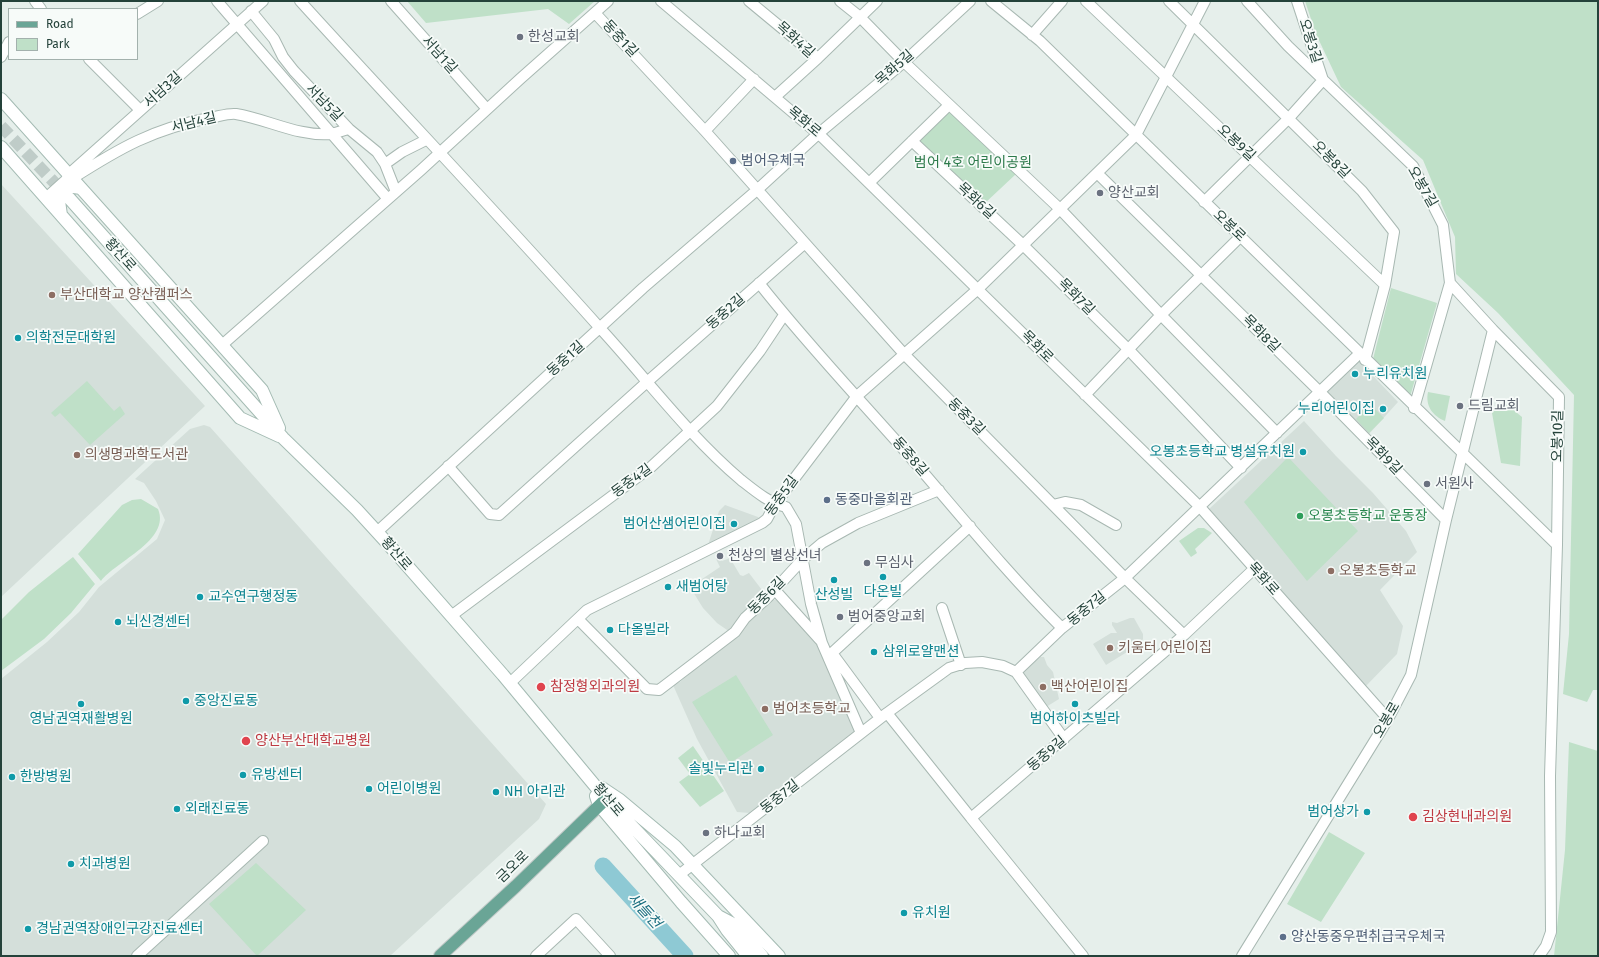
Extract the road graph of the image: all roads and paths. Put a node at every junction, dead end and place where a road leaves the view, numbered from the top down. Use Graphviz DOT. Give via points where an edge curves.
graph roads {
  1 [pos="158,1"];
  2 [pos="217,1"];
  3 [pos="263,1"];
  4 [pos="300,1"];
  5 [pos="392,1"];
  6 [pos="608,1"];
  7 [pos="749,1"];
  8 [pos="840,1"];
  9 [pos="877,1"];
  10 [pos="970,1"];
  11 [pos="991,1"];
  12 [pos="1062,1"];
  13 [pos="1086,1"];
  14 [pos="1169,1"];
  15 [pos="1205,1"];
  16 [pos="1247,1"];
  17 [pos="1297,1"];
  18 [pos="668,3"];
  19 [pos="251,11"];
  20 [pos="138,13"];
  21 [pos="595,13"];
  22 [pos="860,17"];
  23 [pos="237,23"];
  24 [pos="1194,24"];
  25 [pos="1032,35"];
  26 [pos="8,44"];
  27 [pos="1,57"];
  28 [pos="818,58"];
  29 [pos="90,60"];
  30 [pos="904,62"];
  31 [pos="1165,76"];
  32 [pos="754,79"];
  33 [pos="1323,80"];
  34 [pos="775,97"];
  35 [pos="1,99"];
  36 [pos="949,105"];
  37 [pos="488,109"];
  38 [pos="140,110"];
  39 [pos="1289,118"];
  40 [pos="349,129"];
  41 [pos="705,131"];
  42 [pos="332,134"];
  43 [pos="818,134"];
  44 [pos="1136,135"];
  45 [pos="426,140"];
  46 [pos="912,141"];
  47 [pos="1,147"];
  48 [pos="439,154"];
  49 [pos="1250,156"];
  50 [pos="386,164"];
  51 [pos="1096,173"];
  52 [pos="72,180"];
  53 [pos="869,183"];
  54 [pos="757,190"];
  55 [pos="396,192"];
  56 [pos="46,198"];
  57 [pos="69,198"];
  58 [pos="388,199"];
  59 [pos="1204,202"];
  60 [pos="1060,209"];
  61 [pos="61,216"];
  62 [pos="1240,237"];
  63 [pos="805,243"];
  64 [pos="1023,245"];
  65 [pos="1202,274"];
  66 [pos="759,283"];
  67 [pos="1450,284"];
  68 [pos="1385,285"];
  69 [pos="978,289"];
  70 [pos="784,315"];
  71 [pos="1161,315"];
  72 [pos="600,328"];
  73 [pos="1493,330"];
  74 [pos="222,345"];
  75 [pos="1128,349"];
  76 [pos="904,354"];
  77 [pos="1362,357"];
  78 [pos="647,382"];
  79 [pos="1321,393"];
  80 [pos="1085,394"];
  81 [pos="857,396"];
  82 [pos="1414,408"];
  83 [pos="690,430"];
  84 [pos="1277,433"];
  85 [pos="284,438"];
  86 [pos="1463,455"];
  87 [pos="448,466"];
  88 [pos="1240,468"];
  89 [pos="939,490"];
  90 [pos="775,504"];
  91 [pos="1053,505"];
  92 [pos="1200,507"];
  93 [pos="1446,520"];
  94 [pos="1116,525"];
  95 [pos="970,526"];
  96 [pos="377,532"];
  97 [pos="1557,545"];
  98 [pos="803,559"];
  99 [pos="1254,569"];
  100 [pos="1125,578"];
  101 [pos="774,590"];
  102 [pos="942,608"];
  103 [pos="451,616"];
  104 [pos="578,619"];
  105 [pos="1062,628"];
  106 [pos="1184,635"];
  107 [pos="822,643"];
  108 [pos="830,654"];
  109 [pos="961,665"];
  110 [pos="1016,672"];
  111 [pos="510,683"];
  112 [pos="884,716"];
  113 [pos="1388,719"];
  114 [pos="861,733"];
  115 [pos="1064,739"];
  116 [pos="590,780"];
  117 [pos="602,802"];
  118 [pos="971,818"];
  119 [pos="263,841"];
  120 [pos="692,865"];
  121 [pos="679,875"];
  122 [pos="718,916"];
  123 [pos="137,956"];
  124 [pos="440,956"];
  125 [pos="536,956"];
  126 [pos="610,956"];
  127 [pos="729,956"];
  128 [pos="748,956"];
  129 [pos="762,956"];
  130 [pos="779,956"];
  131 [pos="1084,956"];
  132 [pos="1242,956"];
  133 [pos="1538,956"];
  1 -- 20 [label="street"];
  2 -- 23 [label="street"];
  3 -- 19 [label="street, 서남3길"];
  4 -- 45 [label="street"];
  5 -- 37 [label="street, 서남1길"];
  6 -- 21 [label="street"];
  7 -- 28 [label="street, 목화4길"];
  8 -- 22 [label="street"];
  9 -- 22 [label="street"];
  10 -- 30 [label="street, 목화5길"];
  11 -- 25 [label="street, 오봉로"];
  12 -- 25 [label="street"];
  13 -- 31 [label="street, 오봉9길"];
  14 -- 24 [label="street, 오봉8길"];
  15 -- 24 [label="street"];
  16 -- 33 [label="street, 오봉7길"];
  17 -- 33 [label="street, 오봉3길"];
  18 -- 32 [label="street, 목화로"];
  19 -- 23 [label="street, 서남3길"];
  19 -- 40 [label="street, 서남5길" via="274,39 294,71"];
  21 -- 37 [label="street"];
  21 -- 41 [label="street, 동중1길"];
  22 -- 28 [label="street"];
  22 -- 30 [label="street"];
  23 -- 38 [label="street, 서남3길"];
  23 -- 42 [label="street, 서남5길"];
  24 -- 31 [label="street"];
  24 -- 39 [label="street, 오봉8길"];
  25 -- 44 [label="street, 오봉로"];
  26 -- 27 [label="street"];
  28 -- 34 [label="street, 목화4길"];
  29 -- 38 [label="street"];
  30 -- 36 [label="street"];
  30 -- 43 [label="street, 목화5길"];
  31 -- 44 [label="street"];
  31 -- 49 [label="street, 오봉9길"];
  32 -- 34 [label="street, 목화로"];
  32 -- 41 [label="street"];
  33 -- 39 [label="street"];
  33 -- 67 [label="street, 오봉7길" via="1413,166 1443,225"];
  34 -- 43 [label="street, 목화로"];
  35 -- 52 [label="main road"];
  36 -- 46 [label="street"];
  36 -- 60 [label="street"];
  37 -- 48 [label="street"];
  38 -- 52 [label="street, 서남3길"];
  39 -- 49 [label="street"];
  39 -- 68 [label="street, 오봉8길" via="1362,191 1394,232"];
  40 -- 42 [label="street"];
  40 -- 50 [label="street, 서남5길" via="377,152"];
  41 -- 54 [label="street, 동중1길"];
  42 -- 52 [label="street, 서남4길" via="282,127 234,113 153,133 117,150"];
  42 -- 58 [label="street, 서남5길"];
  43 -- 53 [label="street, 목화로"];
  43 -- 54 [label="street, 동중1길"];
  44 -- 51 [label="street"];
  44 -- 59 [label="street, 오봉로"];
  45 -- 48 [label="street"];
  45 -- 50 [label="street" via="402,152"];
  46 -- 53 [label="street"];
  46 -- 64 [label="street, 목화6길"];
  47 -- 56 [label="main road"];
  48 -- 55 [label="street"];
  48 -- 72 [label="street"];
  49 -- 59 [label="street"];
  49 -- 68 [label="street, 오봉9길"];
  50 -- 55 [label="street, 서남5길"];
  51 -- 60 [label="street"];
  51 -- 65 [label="street"];
  52 -- 56 [label="street"];
  52 -- 61 [label="main road" via="58,194"];
  52 -- 74 [label="main road"];
  53 -- 69 [label="street, 목화로"];
  54 -- 63 [label="street, 동중3길"];
  54 -- 72 [label="street, 동중1길"];
  55 -- 58 [label="street"];
  56 -- 61 [label="main road"];
  57 -- 85 [label="main road, 황산로"];
  58 -- 74 [label="street"];
  59 -- 62 [label="street, 오봉로"];
  60 -- 64 [label="street"];
  60 -- 71 [label="street"];
  61 -- 85 [label="main road" via="240,418"];
  62 -- 65 [label="street"];
  62 -- 77 [label="street, 오봉로"];
  63 -- 66 [label="street, 동중2길"];
  63 -- 76 [label="street, 동중3길"];
  64 -- 69 [label="street"];
  64 -- 75 [label="street, 목화7길"];
  65 -- 71 [label="street"];
  65 -- 79 [label="street, 목화8길"];
  66 -- 70 [label="street, 동중8길"];
  66 -- 78 [label="street, 동중2길"];
  67 -- 73 [label="street, 오봉10길"];
  67 -- 82 [label="street, 오봉7길"];
  68 -- 77 [label="street, 오봉8길"];
  69 -- 76 [label="street, 동중5길"];
  69 -- 80 [label="street, 목화로"];
  70 -- 81 [label="street, 동중8길"];
  70 -- 83 [label="street, 동중4길" via="736,384"];
  71 -- 75 [label="street"];
  71 -- 84 [label="street"];
  72 -- 78 [label="street"];
  72 -- 87 [label="street, 동중1길"];
  73 -- 86 [label="street"];
  73 -- 97 [label="street, 오봉10길" via="1559,397"];
  74 -- 85 [label="main road" via="262,390"];
  75 -- 80 [label="street"];
  75 -- 88 [label="street"];
  76 -- 81 [label="street, 동중5길"];
  76 -- 91 [label="street, 동중3길"];
  77 -- 79 [label="street"];
  77 -- 82 [label="street, 오봉로"];
  78 -- 83 [label="street"];
  78 -- 87 [label="street, 동중2길" via="499,515 490,514"];
  79 -- 84 [label="street"];
  79 -- 93 [label="street, 목화9길"];
  80 -- 92 [label="street, 목화로"];
  81 -- 89 [label="street, 동중8길"];
  81 -- 90 [label="street, 동중5길"];
  82 -- 86 [label="street, 오봉로"];
  83 -- 90 [label="street" via="724,465"];
  83 -- 103 [label="street, 동중4길" via="651,467"];
  84 -- 88 [label="street"];
  85 -- 96 [label="main road, 황산로"];
  86 -- 93 [label="street, 오봉로"];
  86 -- 97 [label="street, 오봉로"];
  87 -- 96 [label="street, 동중1길"];
  88 -- 92 [label="street"];
  89 -- 95 [label="street, 동중8길"];
  89 -- 98 [label="street, 동중6길" via="858,523 822,543"];
  90 -- 98 [label="street" via="786,507 796,524"];
  90 -- 104 [label="street, 동중5길" via="762,523 587,610"];
  91 -- 94 [label="street" via="1065,502 1081,505"];
  91 -- 100 [label="street, 동중3길"];
  92 -- 99 [label="street, 목화로"];
  92 -- 100 [label="street, 동중7길"];
  93 -- 113 [label="street, 오봉로" via="1411,675"];
  95 -- 105 [label="street, 동중8길"];
  95 -- 108 [label="street"];
  96 -- 103 [label="main road, 황산로"];
  97 -- 133 [label="street" via="1550,776 1551,932 1546,946"];
  98 -- 101 [label="street, 동중6길"];
  98 -- 107 [label="street" via="811,604"];
  99 -- 106 [label="street, 동중9길"];
  99 -- 113 [label="street, 목화로"];
  100 -- 105 [label="street, 동중7길"];
  100 -- 106 [label="street, 동중3길"];
  101 -- 104 [label="street, 동중6길" via="745,618 735,632 659,690 647,689"];
  101 -- 107 [label="street"];
  102 -- 109 [label="street"];
  103 -- 111 [label="main road, 황산로"];
  104 -- 111 [label="street, 동중5길"];
  105 -- 110 [label="street, 동중7길"];
  106 -- 115 [label="street, 동중9길"];
  107 -- 108 [label="street"];
  108 -- 112 [label="street"];
  108 -- 114 [label="street"];
  109 -- 110 [label="street, 동중7길" via="982,662"];
  109 -- 112 [label="street, 동중7길" via="949,668"];
  110 -- 115 [label="street"];
  111 -- 116 [label="main road, 황산로"];
  112 -- 114 [label="street, 동중7길"];
  112 -- 118 [label="street"];
  113 -- 132 [label="street, 오봉로"];
  114 -- 120 [label="street, 동중7길"];
  115 -- 118 [label="street, 동중9길"];
  116 -- 117 [label="main road, 황산로"];
  116 -- 120 [label="main road" via="620,800 675,846"];
  117 -- 121 [label="main road, 황산로"];
  117 -- 124 [label="main road, 금오로"];
  117 -- 127 [label="main road" via="681,902"];
  118 -- 131 [label="street"];
  119 -- 123 [label="street"];
  120 -- 121 [label="street, 동중7길"];
  120 -- 130 [label="main road"];
  121 -- 122 [label="main road, 황산로"];
  122 -- 128 [label="main road, 황산로"];
  122 -- 129 [label="main road, 황산로" via="735,925"];
  125 -- 126 [label="street" via="576,919"];
}
